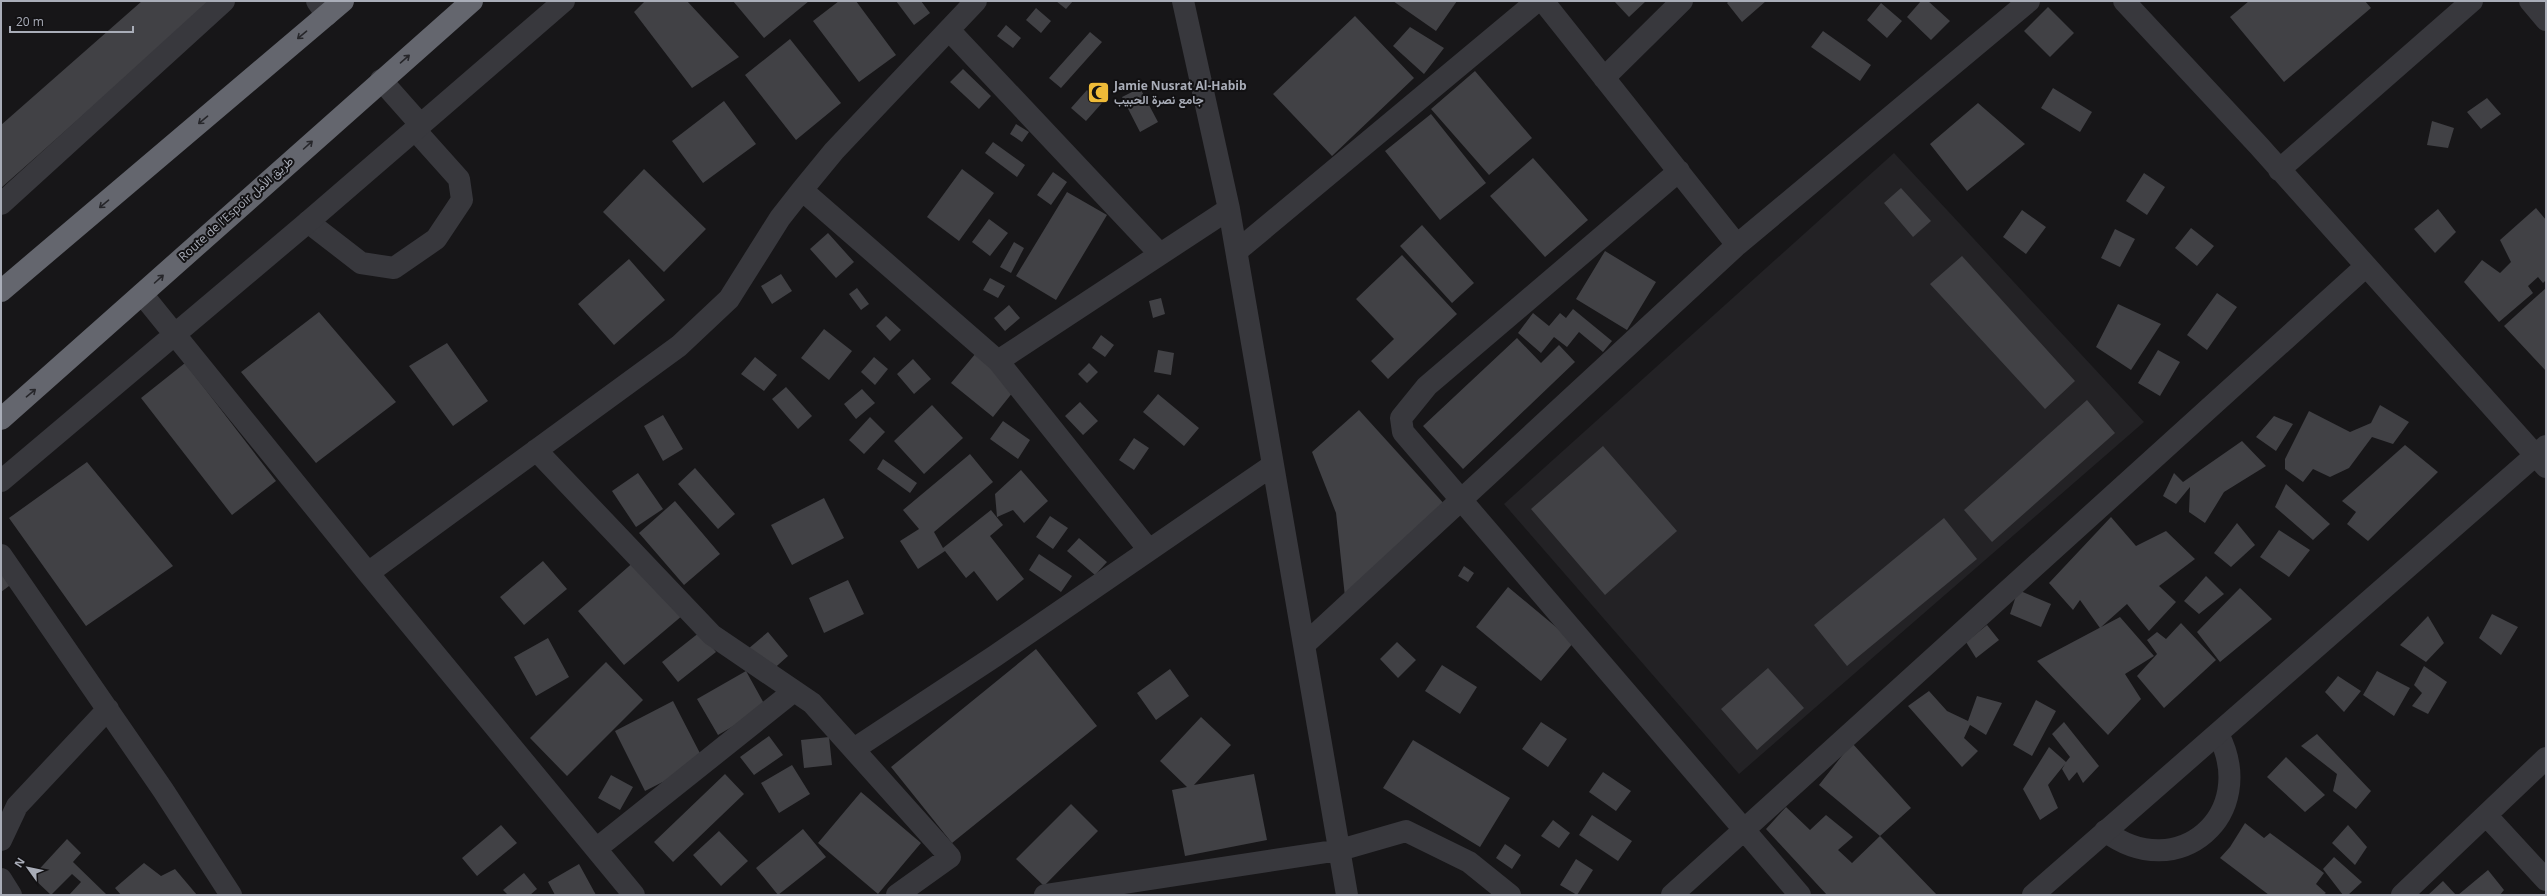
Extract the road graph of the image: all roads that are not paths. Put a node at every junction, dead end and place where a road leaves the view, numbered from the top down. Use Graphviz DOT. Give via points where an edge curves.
graph roads {
  1 [pos="224,1"];
  2 [pos="472,1"];
  3 [pos="564,1"];
  4 [pos="976,1"];
  5 [pos="1183,1"];
  6 [pos="1537,1"];
  7 [pos="1543,1"];
  8 [pos="1682,1"];
  9 [pos="2029,1"];
  10 [pos="2124,1"];
  11 [pos="2472,1"];
  12 [pos="2530,1"];
  13 [pos="329,6"];
  14 [pos="2546,20"];
  15 [pos="949,30"];
  16 [pos="1604,78"];
  17 [pos="381,80"];
  18 [pos="418,127"];
  19 [pos="2279,170"];
  20 [pos="1680,171"];
  21 [pos="802,190"];
  22 [pos="1,204"];
  23 [pos="1229,209"];
  24 [pos="308,222"];
  25 [pos="1737,245"];
  26 [pos="1237,251"];
  27 [pos="1160,254"];
  28 [pos="2365,267"];
  29 [pos="1,291"];
  30 [pos="142,294"];
  31 [pos="173,334"];
  32 [pos="998,361"];
  33 [pos="1,419"];
  34 [pos="536,450"];
  35 [pos="2542,456"];
  36 [pos="1273,465"];
  37 [pos="1,481"];
  38 [pos="1461,500"];
  39 [pos="1149,550"];
  40 [pos="1,555"];
  41 [pos="368,573"];
  42 [pos="1304,645"];
  43 [pos="794,691"];
  44 [pos="108,709"];
  45 [pos="2218,734"];
  46 [pos="854,749"];
  47 [pos="2546,758"];
  48 [pos="2486,815"];
  49 [pos="1743,831"];
  50 [pos="2106,831"];
  51 [pos="1,840"];
  52 [pos="596,849"];
  53 [pos="1340,850"];
  54 [pos="1,879"];
  55 [pos="2546,880"];
  56 [pos="11,895"];
  57 [pos="231,895"];
  58 [pos="634,895"];
  59 [pos="897,895"];
  60 [pos="1045,895"];
  61 [pos="1348,895"];
  62 [pos="1510,895"];
  63 [pos="1672,895"];
  64 [pos="1800,895"];
  65 [pos="2033,895"];
  66 [pos="2402,895"];
  1 -- 22 [label="street"];
  17 -- 2 [label="highway, Route de l’Espoir طريق الأمل, one-way"];
  3 -- 18 [label="street"];
  4 -- 15 [label="street"];
  5 -- 23 [label="street"];
  6 -- 26 [label="street"];
  7 -- 16 [label="street"];
  8 -- 16 [label="street"];
  9 -- 25 [label="street"];
  10 -- 19 [label="street"];
  11 -- 19 [label="street"];
  12 -- 14 [label="street"];
  13 -- 29 [label="highway, one-way"];
  15 -- 21 [label="street" via="834,151"];
  15 -- 27 [label="street"];
  16 -- 20 [label="street"];
  17 -- 18 [label="street"];
  30 -- 17 [label="highway, Route de l’Espoir طريق الأمل, one-way"];
  18 -- 24 [label="street"];
  18 -- 24 [label="street" via="459,179 462,200 436,239 394,268 360,264"];
  19 -- 28 [label="street"];
  20 -- 25 [label="street"];
  20 -- 38 [label="street" via="1427,386 1401,418 1403,432"];
  21 -- 32 [label="street"];
  21 -- 34 [label="street" via="780,218 729,299 679,346"];
  23 -- 26 [label="street"];
  23 -- 27 [label="street"];
  24 -- 31 [label="street"];
  25 -- 38 [label="street"];
  26 -- 36 [label="street"];
  27 -- 32 [label="street"];
  28 -- 35 [label="street"];
  28 -- 49 [label="street"];
  30 -- 31 [label="street"];
  33 -- 30 [label="highway, Route de l’Espoir طريق الأمل, one-way"];
  31 -- 37 [label="street"];
  31 -- 41 [label="street"];
  32 -- 39 [label="street"];
  34 -- 41 [label="street"];
  34 -- 43 [label="street" via="712,635"];
  35 -- 45 [label="street"];
  36 -- 39 [label="street"];
  36 -- 42 [label="street"];
  38 -- 42 [label="street"];
  38 -- 49 [label="street"];
  39 -- 46 [label="street"];
  40 -- 44 [label="street"];
  41 -- 52 [label="street"];
  42 -- 53 [label="street"];
  43 -- 46 [label="street" via="812,703"];
  43 -- 52 [label="street"];
  44 -- 51 [label="street" via="17,806"];
  44 -- 57 [label="street"];
  45 -- 50 [label="street"];
  45 -- 50 [label="street" via="2226,749 2230,766 2230,784 2227,801 2219,817 2208,830 2181,846 2157,851 2138,849 2120,842"];
  46 -- 59 [label="street" via="950,857"];
  47 -- 48 [label="street"];
  48 -- 55 [label="street"];
  48 -- 66 [label="street"];
  49 -- 63 [label="street"];
  49 -- 64 [label="street"];
  50 -- 65 [label="street"];
  52 -- 58 [label="street"];
  53 -- 60 [label="street"];
  53 -- 61 [label="street"];
  53 -- 62 [label="street" via="1406,831 1469,862"];
  54 -- 56 [label="street"];
}
